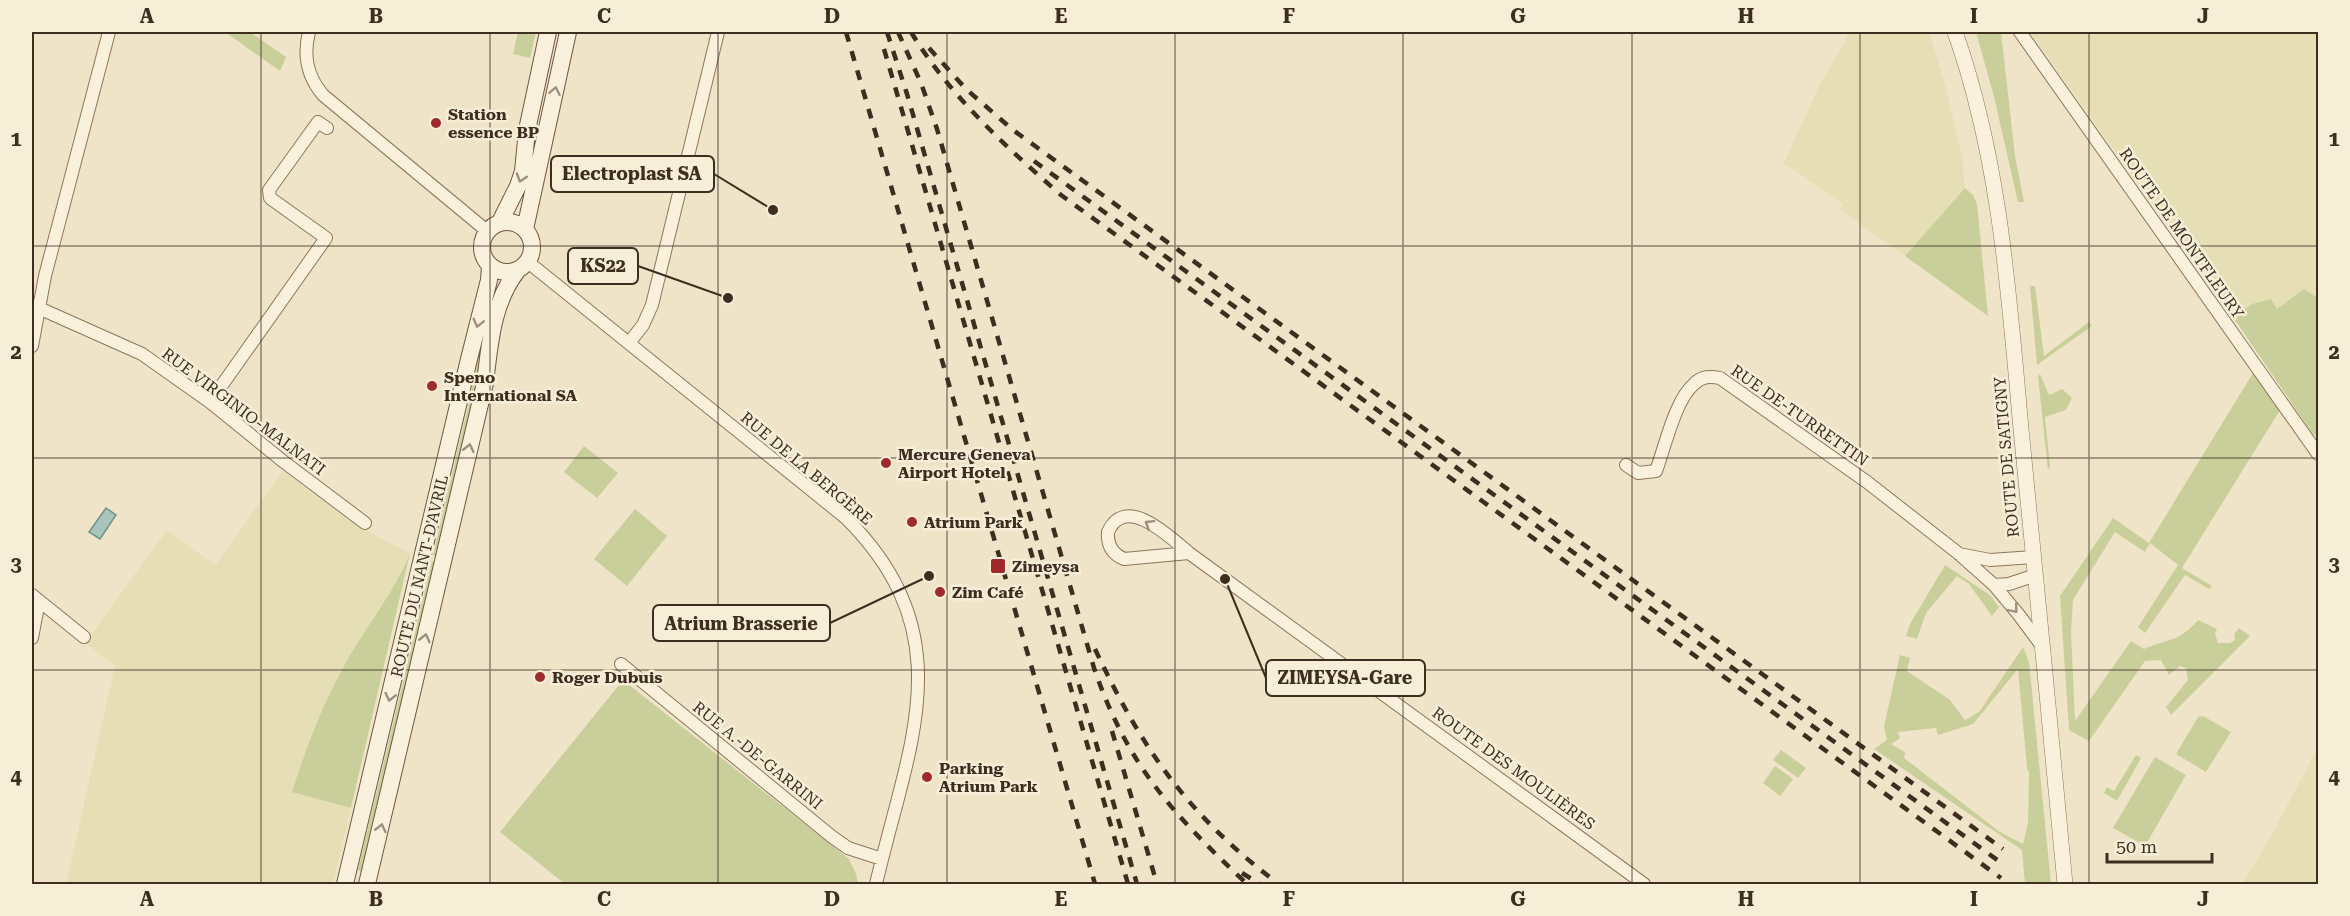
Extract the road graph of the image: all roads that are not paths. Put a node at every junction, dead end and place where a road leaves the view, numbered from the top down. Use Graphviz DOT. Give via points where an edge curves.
graph roads {
  1 [pos="109,32"];
  2 [pos="309,32"];
  3 [pos="548,32"];
  4 [pos="568,32"];
  5 [pos="718,32"];
  6 [pos="1955,32"];
  7 [pos="2020,32"];
  8 [pos="327,128"];
  9 [pos="494,227"];
  10 [pos="525,229"];
  11 [pos="490,267"];
  12 [pos="523,267"];
  13 [pos="35,307"];
  14 [pos="629,344"];
  15 [pos="32,346"];
  16 [pos="210,402"];
  17 [pos="2319,454"];
  18 [pos="1626,465"];
  19 [pos="364,523"];
  20 [pos="1189,553"];
  21 [pos="1958,553"];
  22 [pos="2034,557"];
  23 [pos="2036,575"];
  24 [pos="1994,585"];
  25 [pos="35,598"];
  26 [pos="84,637"];
  27 [pos="32,638"];
  28 [pos="2043,647"];
  29 [pos="621,664"];
  30 [pos="882,859"];
  31 [pos="345,885"];
  32 [pos="367,885"];
  33 [pos="876,885"];
  34 [pos="1644,885"];
  35 [pos="2065,885"];
  1 -- 13 [label="street"];
  2 -- 9 [label="street" via="308,67 323,95"];
  3 -- 9 [label="main road, one-way" via="519,186"];
  10 -- 4 [label="main road, one-way"];
  5 -- 14 [label="street" via="652,305"];
  6 -- 22 [label="street, ROUTE DE SATIGNY" via="1978,108 1998,213"];
  7 -- 17 [label="street, ROUTE DE MONTFLEURY"];
  8 -- 16 [label="street" via="318,122 269,190 270,198 326,238"];
  9 -- 10 [label="main road" via="509,222"];
  9 -- 11 [label="main road" via="483,240 484,259"];
  10 -- 12 [label="main road" via="532,241 531,256"];
  11 -- 12 [label="main road" via="508,273"];
  11 -- 31 [label="main road, ROUTE DU NANT-D'AVRIL, one-way"];
  12 -- 14 [label="street, RUE DE LA BERGÈRE"];
  32 -- 12 [label="main road, ROUTE DU NANT-D'AVRIL, one-way" via="482,394 499,300"];
  13 -- 15 [label="street"];
  13 -- 16 [label="street, RUE VIRGINIO-MALNATI" via="142,354"];
  14 -- 30 [label="street, RUE DE LA BERGÈRE" via="846,518 878,553 897,585 917,650 918,698"];
  16 -- 19 [label="street, RUE VIRGINIO-MALNATI"];
  18 -- 21 [label="street, RUE DE-TURRETTIN" via="1638,473 1656,471 1688,391 1701,379 1713,376 1867,482"];
  20 -- 20 [label="street, ROUTE DES MOULIÈRES, one-way" via="1136,516 1119,518 1108,532 1111,549 1124,559"];
  20 -- 34 [label="street, ROUTE DES MOULIÈRES"];
  21 -- 22 [label="street, RUE DE-TURRETTIN" via="1990,560"];
  21 -- 24 [label="street, RUE DE-TURRETTIN"];
  22 -- 23 [label="street, ROUTE DE SATIGNY"];
  23 -- 24 [label="street"];
  23 -- 28 [label="street, ROUTE DE SATIGNY"];
  24 -- 28 [label="street, RUE DE-TURRETTIN, one-way"];
  25 -- 26 [label="street"];
  25 -- 27 [label="street"];
  28 -- 35 [label="street, ROUTE DE SATIGNY"];
  29 -- 30 [label="street, RUE A.-DE-GARRINI" via="831,836 848,848"];
  30 -- 33 [label="street, RUE DE LA BERGÈRE"];
}
